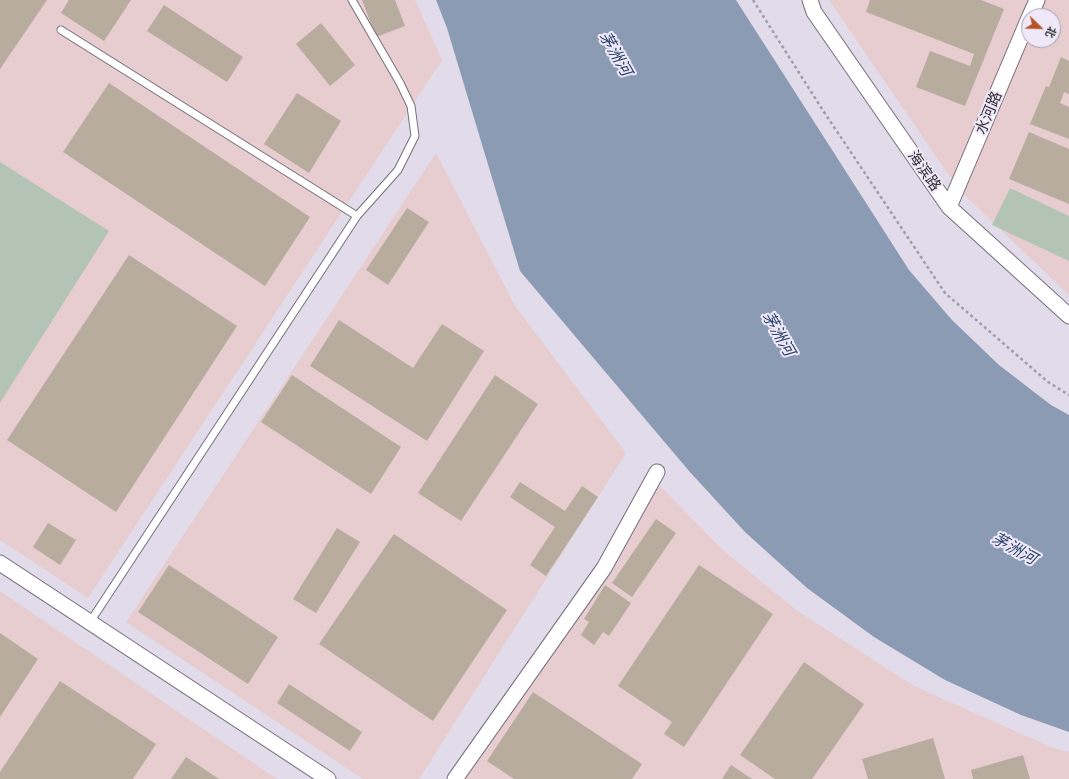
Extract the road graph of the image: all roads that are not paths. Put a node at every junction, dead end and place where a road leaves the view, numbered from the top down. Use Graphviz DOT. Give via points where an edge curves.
graph roads {
  1 [pos="352,0"];
  2 [pos="810,0"];
  3 [pos="61,30"];
  4 [pos="1021,36"];
  5 [pos="949,208"];
  6 [pos="357,216"];
  7 [pos="1069,316"];
  8 [pos="657,472"];
  9 [pos="0,563"];
  10 [pos="90,622"];
  11 [pos="328,779"];
  12 [pos="455,779"];
  1 -- 6 [label="lane" via="400,83 410,106 415,136 398,170"];
  2 -- 5 [label="street, 海滨路" via="814,12"];
  3 -- 6 [label="lane"];
  4 -- 5 [label="street, 水河路"];
  5 -- 7 [label="street, 海滨路"];
  6 -- 10 [label="lane"];
  8 -- 12 [label="street" via="604,568"];
  9 -- 10 [label="street"];
  10 -- 11 [label="street"];
}
